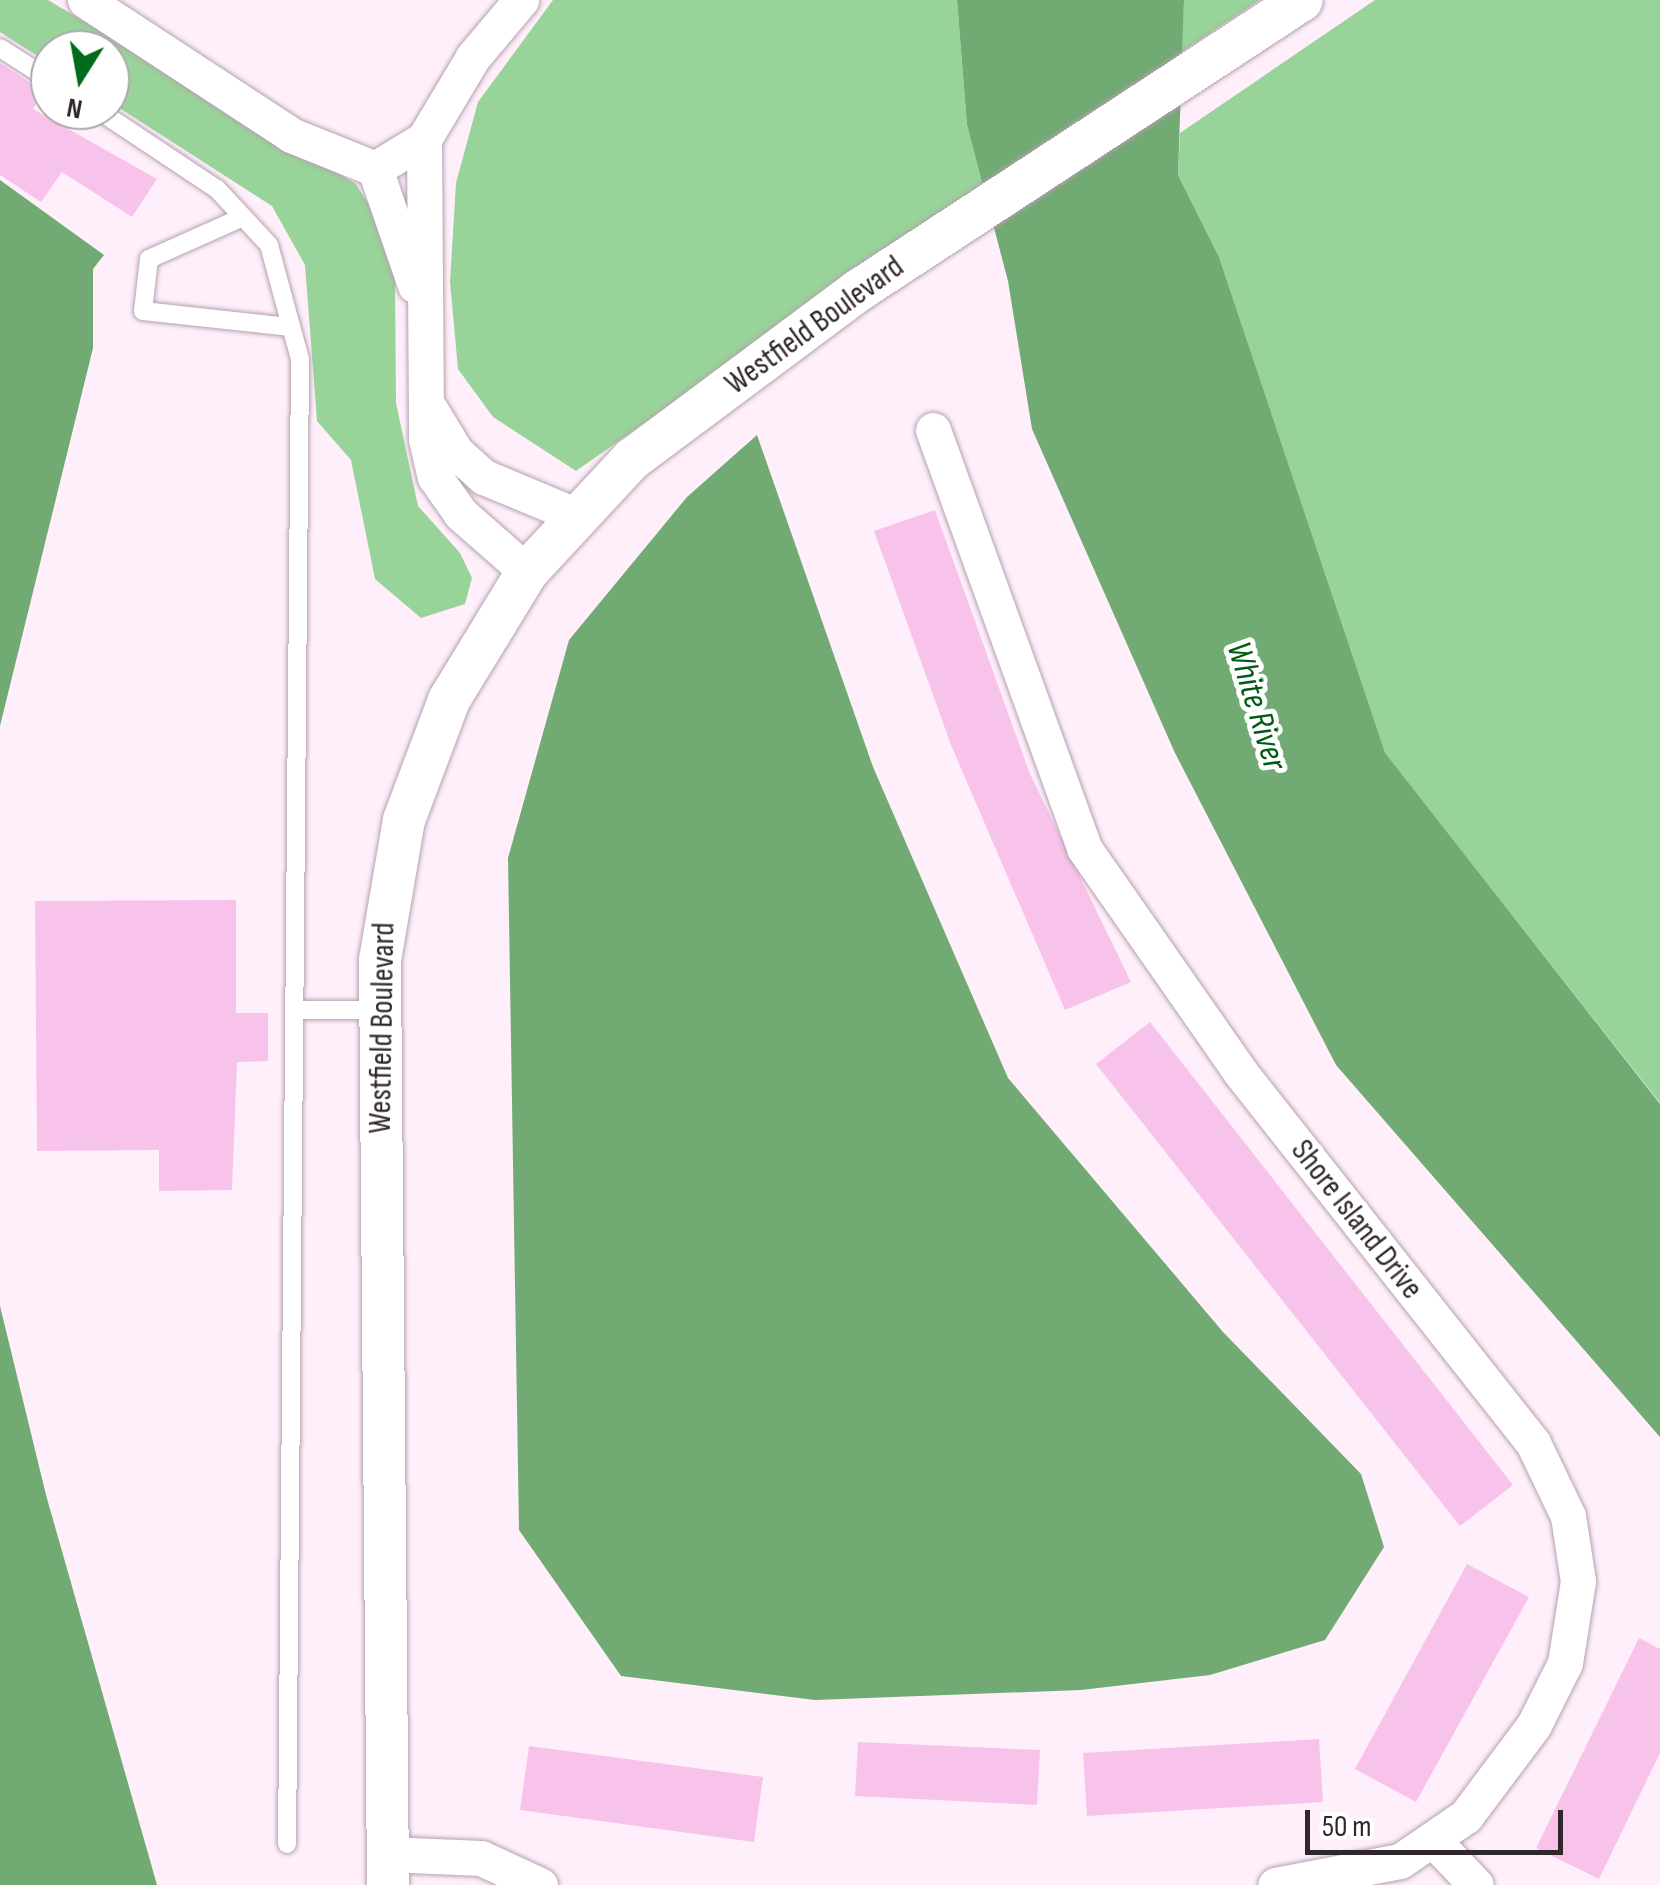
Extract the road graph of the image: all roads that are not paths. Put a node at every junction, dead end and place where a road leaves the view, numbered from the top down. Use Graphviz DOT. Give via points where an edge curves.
graph roads {
  1 [pos="85,0"];
  2 [pos="521,0"];
  3 [pos="1302,0"];
  4 [pos="0,48"];
  5 [pos="30,67"];
  6 [pos="128,130"];
  7 [pos="399,156"];
  8 [pos="242,217"];
  9 [pos="422,310"];
  10 [pos="291,327"];
  11 [pos="428,424"];
  12 [pos="933,430"];
  13 [pos="575,516"];
  14 [pos="527,572"];
  15 [pos="294,1010"];
  16 [pos="379,1010"];
  17 [pos="1435,1842"];
  18 [pos="287,1844"];
  19 [pos="387,1869"];
  20 [pos="540,1885"];
  21 [pos="1275,1885"];
  22 [pos="1476,1885"];
  1 -- 7 [label="street" via="290,135"];
  2 -- 7 [label="street"];
  3 -- 13 [label="street, Westfield Boulevard" via="859,290 669,429"];
  4 -- 5 [label="lane"];
  6 -- 8 [label="lane" via="217,189"];
  7 -- 9 [label="street"];
  7 -- 9 [label="street"];
  8 -- 10 [label="lane" via="269,245"];
  8 -- 10 [label="lane" via="148,259 143,311"];
  9 -- 11 [label="street"];
  10 -- 15 [label="lane" via="300,359"];
  11 -- 13 [label="street" via="484,477"];
  11 -- 14 [label="street" via="435,477 461,514"];
  12 -- 17 [label="street, Shore Island Drive" via="1084,848 1240,1072 1533,1443 1568,1516 1578,1597 1560,1678 1522,1744 1466,1816"];
  13 -- 14 [label="street, Westfield Boulevard"];
  14 -- 16 [label="street, Westfield Boulevard" via="464,669 416,780 386,903"];
  15 -- 16 [label="lane"];
  15 -- 18 [label="lane"];
  16 -- 19 [label="street, Westfield Boulevard"];
  17 -- 21 [label="street, Shore Island Drive" via="1400,1861"];
  17 -- 22 [label="street"];
  19 -- 20 [label="street" via="482,1858"];
}
